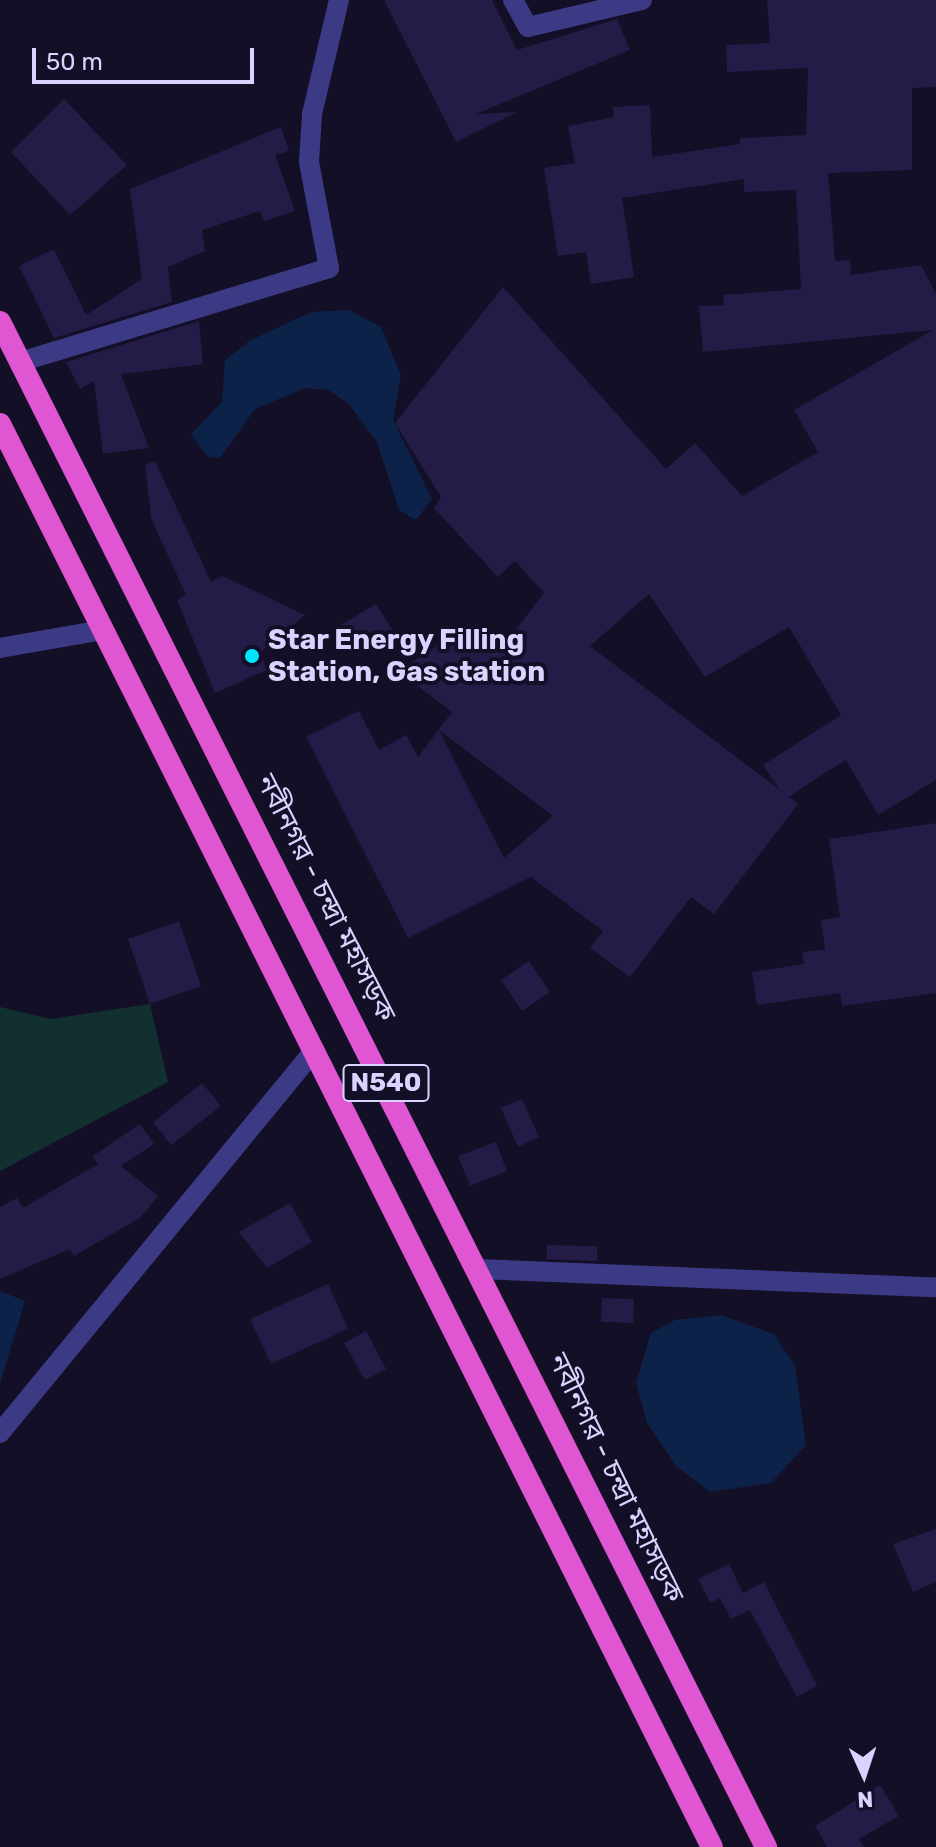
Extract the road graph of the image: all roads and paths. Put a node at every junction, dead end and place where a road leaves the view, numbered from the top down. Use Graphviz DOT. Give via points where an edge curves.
graph roads {
  1 [pos="339,0"];
  2 [pos="513,0"];
  3 [pos="588,0"];
  4 [pos="642,0"];
  5 [pos="570,17"];
  6 [pos="0,322"];
  7 [pos="20,362"];
  8 [pos="0,424"];
  9 [pos="103,630"];
  10 [pos="0,648"];
  11 [pos="314,1051"];
  12 [pos="478,1269"];
  13 [pos="936,1287"];
  14 [pos="0,1433"];
  15 [pos="712,1847"];
  16 [pos="766,1847"];
  1 -- 7 [label="street" via="312,114 309,162 329,268"];
  2 -- 5 [label="street" via="528,27"];
  3 -- 5 [label="street"];
  4 -- 5 [label="street"];
  6 -- 7 [label="highway, নবীনগর - চন্দ্রা মহাসড়ক / N540"];
  7 -- 12 [label="highway, নবীনগর - চন্দ্রা মহাসড়ক / N540"];
  8 -- 9 [label="highway, N540"];
  9 -- 10 [label="street"];
  9 -- 11 [label="highway, N540"];
  11 -- 14 [label="street"];
  11 -- 15 [label="highway, N540"];
  12 -- 13 [label="street"];
  12 -- 16 [label="highway, নবীনগর - চন্দ্রা মহাসড়ক / N540"];
}
